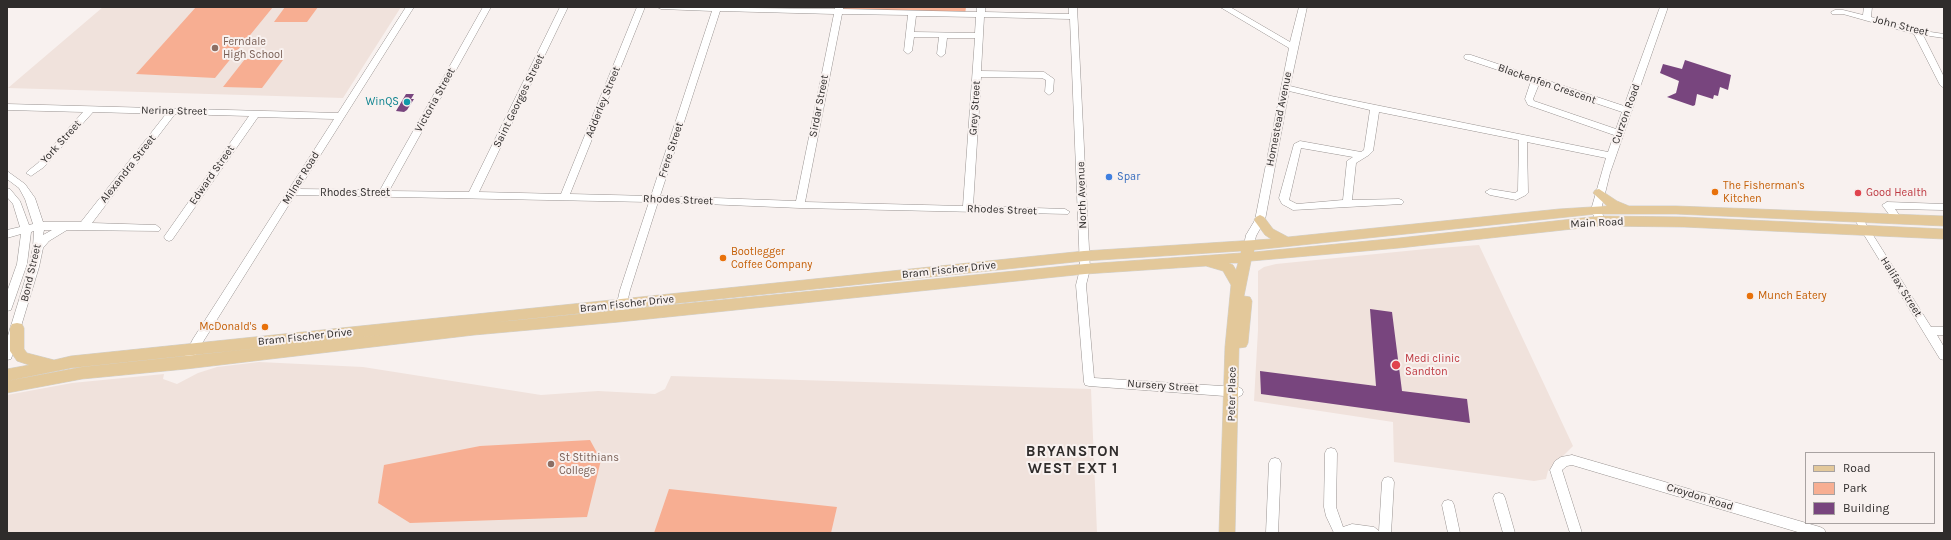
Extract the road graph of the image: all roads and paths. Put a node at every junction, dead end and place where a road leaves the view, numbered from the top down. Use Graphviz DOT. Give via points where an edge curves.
graph roads {
  1 [pos="410,7"];
  2 [pos="487,7"];
  3 [pos="564,7"];
  4 [pos="642,7"];
  5 [pos="661,7"];
  6 [pos="717,7"];
  7 [pos="1224,7"];
  8 [pos="1303,7"];
  9 [pos="1664,7"];
  10 [pos="1868,7"];
  11 [pos="838,9"];
  12 [pos="981,11"];
  13 [pos="912,12"];
  14 [pos="1074,12"];
  15 [pos="1834,12"];
  16 [pos="1867,18"];
  17 [pos="1917,32"];
  18 [pos="910,34"];
  19 [pos="943,35"];
  20 [pos="979,36"];
  21 [pos="1944,36"];
  22 [pos="1293,47"];
  23 [pos="908,51"];
  24 [pos="941,54"];
  25 [pos="1468,57"];
  26 [pos="977,74"];
  27 [pos="1536,80"];
  28 [pos="1944,85"];
  29 [pos="1285,90"];
  30 [pos="1049,92"];
  31 [pos="7,107"];
  32 [pos="1375,108"];
  33 [pos="91,109"];
  34 [pos="1627,110"];
  35 [pos="173,111"];
  36 [pos="256,113"];
  37 [pos="340,116"];
  38 [pos="1618,133"];
  39 [pos="1524,138"];
  40 [pos="1361,155"];
  41 [pos="1611,155"];
  42 [pos="31,173"];
  43 [pos="7,174"];
  44 [pos="7,191"];
  45 [pos="292,192"];
  46 [pos="1490,192"];
  47 [pos="383,193"];
  48 [pos="1599,193"];
  49 [pos="474,194"];
  50 [pos="564,197"];
  51 [pos="655,199"];
  52 [pos="1399,202"];
  53 [pos="1347,203"];
  54 [pos="800,205"];
  55 [pos="1944,207"];
  56 [pos="968,209"];
  57 [pos="1626,210"];
  58 [pos="1065,212"];
  59 [pos="1598,216"];
  60 [pos="1858,218"];
  61 [pos="1897,219"];
  62 [pos="1944,221"];
  63 [pos="1257,225"];
  64 [pos="39,226"];
  65 [pos="65,226"];
  66 [pos="84,226"];
  67 [pos="26,230"];
  68 [pos="156,230"];
  69 [pos="1866,230"];
  70 [pos="7,234"];
  71 [pos="1944,234"];
  72 [pos="169,237"];
  73 [pos="1288,242"];
  74 [pos="38,247"];
  75 [pos="1250,251"];
  76 [pos="1203,261"];
  77 [pos="1084,262"];
  78 [pos="1238,285"];
  79 [pos="7,308"];
  80 [pos="620,311"];
  81 [pos="17,328"];
  82 [pos="1928,331"];
  83 [pos="1944,331"];
  84 [pos="1939,340"];
  85 [pos="193,350"];
  86 [pos="7,356"];
  87 [pos="1944,356"];
  88 [pos="71,362"];
  89 [pos="186,363"];
  90 [pos="7,375"];
  91 [pos="1089,382"];
  92 [pos="7,387"];
  93 [pos="1234,391"];
  94 [pos="1332,453"];
  95 [pos="1275,463"];
  96 [pos="1388,482"];
  97 [pos="1499,498"];
  98 [pos="1448,505"];
  99 [pos="1227,533"];
  100 [pos="1233,533"];
  101 [pos="1272,533"];
  102 [pos="1340,533"];
  103 [pos="1343,533"];
  104 [pos="1374,533"];
  105 [pos="1385,533"];
  106 [pos="1454,533"];
  107 [pos="1509,533"];
  108 [pos="1576,533"];
  109 [pos="1820,533"];
  1 -- 37 [label="street, Milner Road"];
  2 -- 47 [label="street, Victoria Street"];
  3 -- 49 [label="street, Saint Georges Street"];
  4 -- 50 [label="street, Adderley Street"];
  5 -- 6 [label="street"];
  6 -- 11 [label="street"];
  6 -- 51 [label="street, Frere Street"];
  7 -- 22 [label="street"];
  8 -- 22 [label="street, Homestead Avenue"];
  9 -- 34 [label="street, Curzon Road"];
  10 -- 16 [label="street"];
  11 -- 13 [label="street"];
  11 -- 54 [label="street, Sirdar Street"];
  12 -- 13 [label="street"];
  12 -- 14 [label="street"];
  12 -- 20 [label="street, Grey Street"];
  13 -- 18 [label="street"];
  14 -- 77 [label="street, North Avenue"];
  15 -- 16 [label="street, John Street"];
  16 -- 17 [label="street, John Street"];
  17 -- 21 [label="street, John Street"];
  17 -- 28 [label="street"];
  18 -- 19 [label="street"];
  18 -- 23 [label="street"];
  19 -- 20 [label="street"];
  19 -- 24 [label="street"];
  20 -- 26 [label="street, Grey Street"];
  22 -- 29 [label="street, Homestead Avenue"];
  25 -- 27 [label="street, Blackenfen Crescent"];
  26 -- 30 [label="street" via="1044,75 1050,79"];
  26 -- 56 [label="street, Grey Street"];
  27 -- 34 [label="street, Blackenfen Crescent"];
  27 -- 38 [label="street" via="1529,99 1531,103"];
  29 -- 32 [label="street" via="1322,100 1331,99"];
  29 -- 63 [label="street, Homestead Avenue"];
  31 -- 33 [label="street, Nerina Street"];
  32 -- 39 [label="street"];
  32 -- 40 [label="street" via="1367,152"];
  33 -- 35 [label="street, Nerina Street"];
  33 -- 42 [label="street, York Street"];
  34 -- 38 [label="street, Curzon Road"];
  35 -- 36 [label="street, Nerina Street"];
  35 -- 66 [label="street, Alexandra Street"];
  36 -- 37 [label="street, Nerina Street"];
  36 -- 72 [label="street, Edward Street"];
  37 -- 45 [label="street, Milner Road"];
  38 -- 41 [label="street, Curzon Road"];
  39 -- 41 [label="street"];
  39 -- 46 [label="street" via="1523,193 1516,197"];
  40 -- 53 [label="street" via="1352,161"];
  40 -- 53 [label="street" via="1304,143 1297,146 1285,202 1296,208"];
  41 -- 48 [label="street, Curzon Road"];
  43 -- 64 [label="street, Bond Street" via="22,186 30,198"];
  44 -- 67 [label="street, Bond Street" via="17,203"];
  45 -- 47 [label="street, Rhodes Street"];
  45 -- 85 [label="street, Milner Road"];
  47 -- 49 [label="street, Rhodes Street"];
  48 -- 57 [label="main road"];
  48 -- 59 [label="street, Curzon Road"];
  49 -- 50 [label="street, Rhodes Street"];
  50 -- 51 [label="street, Rhodes Street"];
  51 -- 54 [label="street, Rhodes Street"];
  51 -- 80 [label="street, Frere Street"];
  52 -- 53 [label="street"];
  54 -- 56 [label="street, Rhodes Street"];
  55 -- 61 [label="street" via="1887,205"];
  56 -- 58 [label="street, Rhodes Street"];
  57 -- 59 [label="main road, Main Road"];
  57 -- 60 [label="main road, Main Road" via="1719,211"];
  59 -- 69 [label="main road, Main Road"];
  59 -- 73 [label="main road, Main Road" via="1506,218"];
  59 -- 75 [label="main road, Main Road" via="1399,243"];
  60 -- 61 [label="main road, Main Road"];
  60 -- 69 [label="street, Halifax Street"];
  61 -- 62 [label="main road, Main Road"];
  63 -- 73 [label="main road"];
  63 -- 75 [label="street, Homestead Avenue" via="1251,235"];
  64 -- 65 [label="street"];
  64 -- 67 [label="street"];
  64 -- 74 [label="street, Bond Street"];
  65 -- 66 [label="street"];
  65 -- 74 [label="street" via="46,238"];
  66 -- 68 [label="street"];
  67 -- 70 [label="street"];
  67 -- 79 [label="street, Bond Street" via="23,258"];
  69 -- 71 [label="main road, Main Road"];
  69 -- 82 [label="street, Halifax Street"];
  73 -- 75 [label="main road, Main Road"];
  74 -- 81 [label="street, Bond Street"];
  75 -- 76 [label="main road, Bram Fischer Drive"];
  75 -- 77 [label="main road, Bram Fischer Drive"];
  75 -- 78 [label="main road, Peter Place"];
  75 -- 93 [label="main road, Peter Place"];
  76 -- 77 [label="main road, Bram Fischer Drive"];
  76 -- 78 [label="main road" via="1228,268"];
  77 -- 80 [label="main road, Bram Fischer Drive"];
  77 -- 91 [label="street, North Avenue" via="1081,285"];
  78 -- 93 [label="main road, Peter Place" via="1233,333"];
  80 -- 85 [label="main road, Bram Fischer Drive" via="316,336"];
  80 -- 89 [label="main road, Bram Fischer Drive"];
  81 -- 86 [label="street, Bond Street"];
  81 -- 88 [label="main road" via="18,351 22,357 38,362"];
  82 -- 83 [label="street"];
  82 -- 84 [label="street, Halifax Street"];
  84 -- 87 [label="street, Halifax Street"];
  85 -- 88 [label="main road, Bram Fischer Drive"];
  85 -- 89 [label="street, Milner Road"];
  88 -- 90 [label="main road, Bram Fischer Drive"];
  89 -- 92 [label="main road, Bram Fischer Drive" via="82,373"];
  91 -- 93 [label="street, Nursery Street"];
  93 -- 99 [label="main road, Peter Place"];
  93 -- 100 [label="main road, Peter Place"];
  94 -- 102 [label="street" via="1330,507"];
  95 -- 101 [label="street"];
  96 -- 105 [label="street"];
  97 -- 107 [label="street"];
  98 -- 106 [label="street"];
  103 -- 104 [label="street" via="1352,529"];
  108 -- 109 [label="street, Croydon Road" via="1556,470 1565,461 1580,461"];
}
